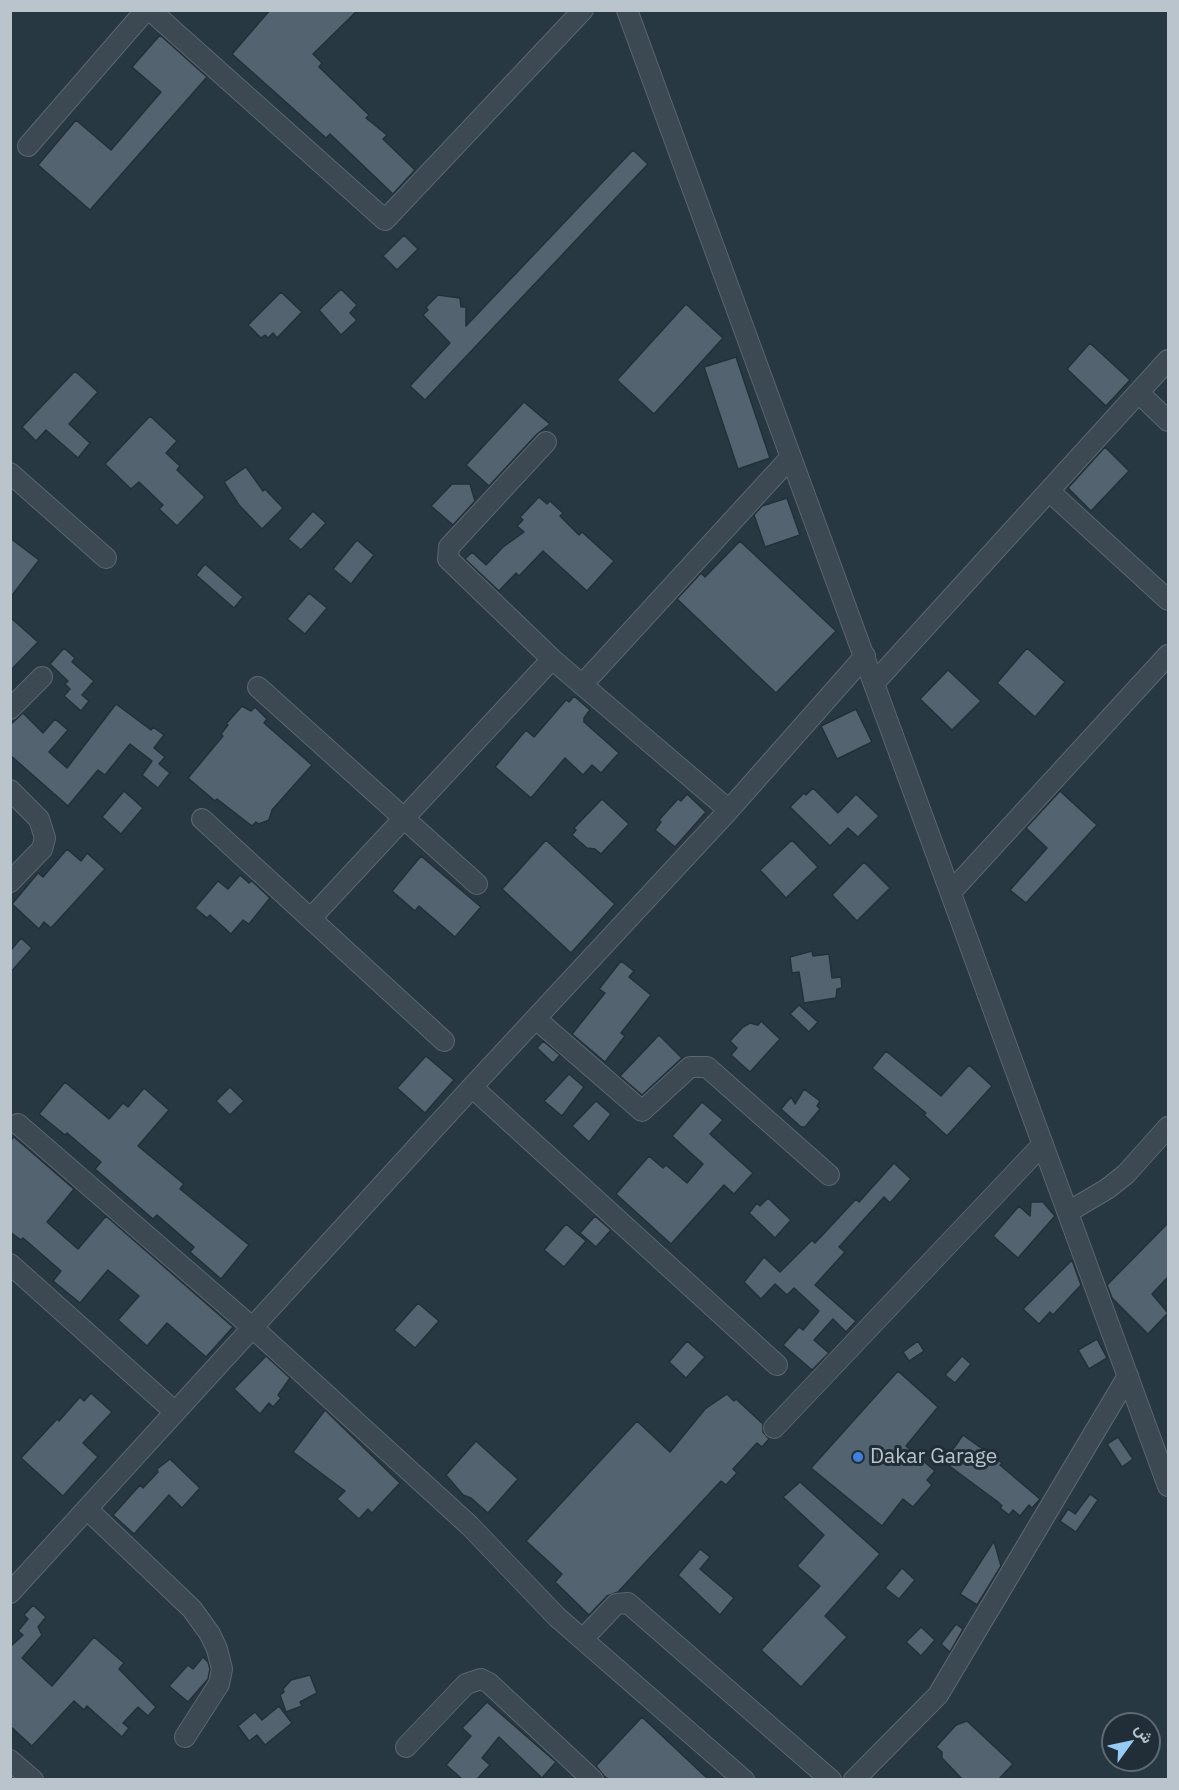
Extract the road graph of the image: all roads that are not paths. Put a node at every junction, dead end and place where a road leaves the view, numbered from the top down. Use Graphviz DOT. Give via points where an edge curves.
graph roads {
  1 [pos="148,10"];
  2 [pos="583,10"];
  3 [pos="627,10"];
  4 [pos="28,146"];
  5 [pos="1168,360"];
  6 [pos="1139,393"];
  7 [pos="1168,421"];
  8 [pos="546,442"];
  9 [pos="791,457"];
  10 [pos="10,473"];
  11 [pos="1049,491"];
  12 [pos="106,558"];
  13 [pos="1168,600"];
  14 [pos="1168,655"];
  15 [pos="866,656"];
  16 [pos="552,659"];
  17 [pos="42,677"];
  18 [pos="875,682"];
  19 [pos="582,685"];
  20 [pos="258,687"];
  21 [pos="10,709"];
  22 [pos="10,790"];
  23 [pos="729,810"];
  24 [pos="202,819"];
  25 [pos="403,820"];
  26 [pos="10,882"];
  27 [pos="477,884"];
  28 [pos="951,892"];
  29 [pos="312,917"];
  30 [pos="536,1019"];
  31 [pos="444,1041"];
  32 [pos="472,1087"];
  33 [pos="18,1124"];
  34 [pos="1168,1127"];
  35 [pos="1043,1144"];
  36 [pos="829,1175"];
  37 [pos="1068,1212"];
  38 [pos="10,1264"];
  39 [pos="253,1328"];
  40 [pos="777,1365"];
  41 [pos="1128,1376"];
  42 [pos="175,1412"];
  43 [pos="774,1428"];
  44 [pos="1168,1486"];
  45 [pos="87,1509"];
  46 [pos="10,1593"];
  47 [pos="583,1639"];
  48 [pos="185,1737"];
  49 [pos="406,1746"];
  50 [pos="10,1760"];
  51 [pos="862,1776"];
  52 [pos="33,1779"];
  53 [pos="593,1779"];
  54 [pos="744,1779"];
  55 [pos="831,1779"];
  1 -- 2 [label="street" via="385,220"];
  1 -- 4 [label="street"];
  3 -- 9 [label="street"];
  5 -- 6 [label="street"];
  6 -- 7 [label="street"];
  6 -- 11 [label="street"];
  8 -- 16 [label="street" via="449,547 448,559"];
  9 -- 15 [label="street"];
  9 -- 19 [label="street"];
  10 -- 12 [label="street"];
  11 -- 13 [label="street"];
  11 -- 18 [label="street"];
  14 -- 28 [label="street"];
  15 -- 18 [label="street"];
  15 -- 23 [label="street"];
  16 -- 19 [label="street"];
  16 -- 25 [label="street"];
  17 -- 21 [label="street"];
  18 -- 28 [label="street"];
  19 -- 23 [label="street"];
  20 -- 25 [label="street"];
  22 -- 26 [label="street" via="39,819 45,838 42,849"];
  23 -- 30 [label="street"];
  24 -- 29 [label="street"];
  25 -- 27 [label="street"];
  25 -- 29 [label="street"];
  28 -- 35 [label="street"];
  29 -- 31 [label="street"];
  30 -- 32 [label="street"];
  30 -- 36 [label="street" via="642,1111 690,1066 707,1067"];
  32 -- 39 [label="street"];
  32 -- 40 [label="street"];
  33 -- 39 [label="street"];
  34 -- 37 [label="street" via="1126,1174"];
  35 -- 37 [label="street"];
  35 -- 43 [label="street"];
  37 -- 41 [label="street"];
  38 -- 42 [label="street"];
  39 -- 42 [label="street"];
  39 -- 47 [label="street" via="470,1526"];
  41 -- 44 [label="street"];
  41 -- 51 [label="street" via="938,1695"];
  42 -- 45 [label="street"];
  45 -- 46 [label="street"];
  45 -- 48 [label="street" via="192,1609 217,1649 222,1669 219,1684"];
  47 -- 54 [label="street"];
  47 -- 55 [label="street" via="616,1604 628,1603"];
  49 -- 53 [label="street" via="466,1683 481,1679"];
  50 -- 52 [label="street"];
}
